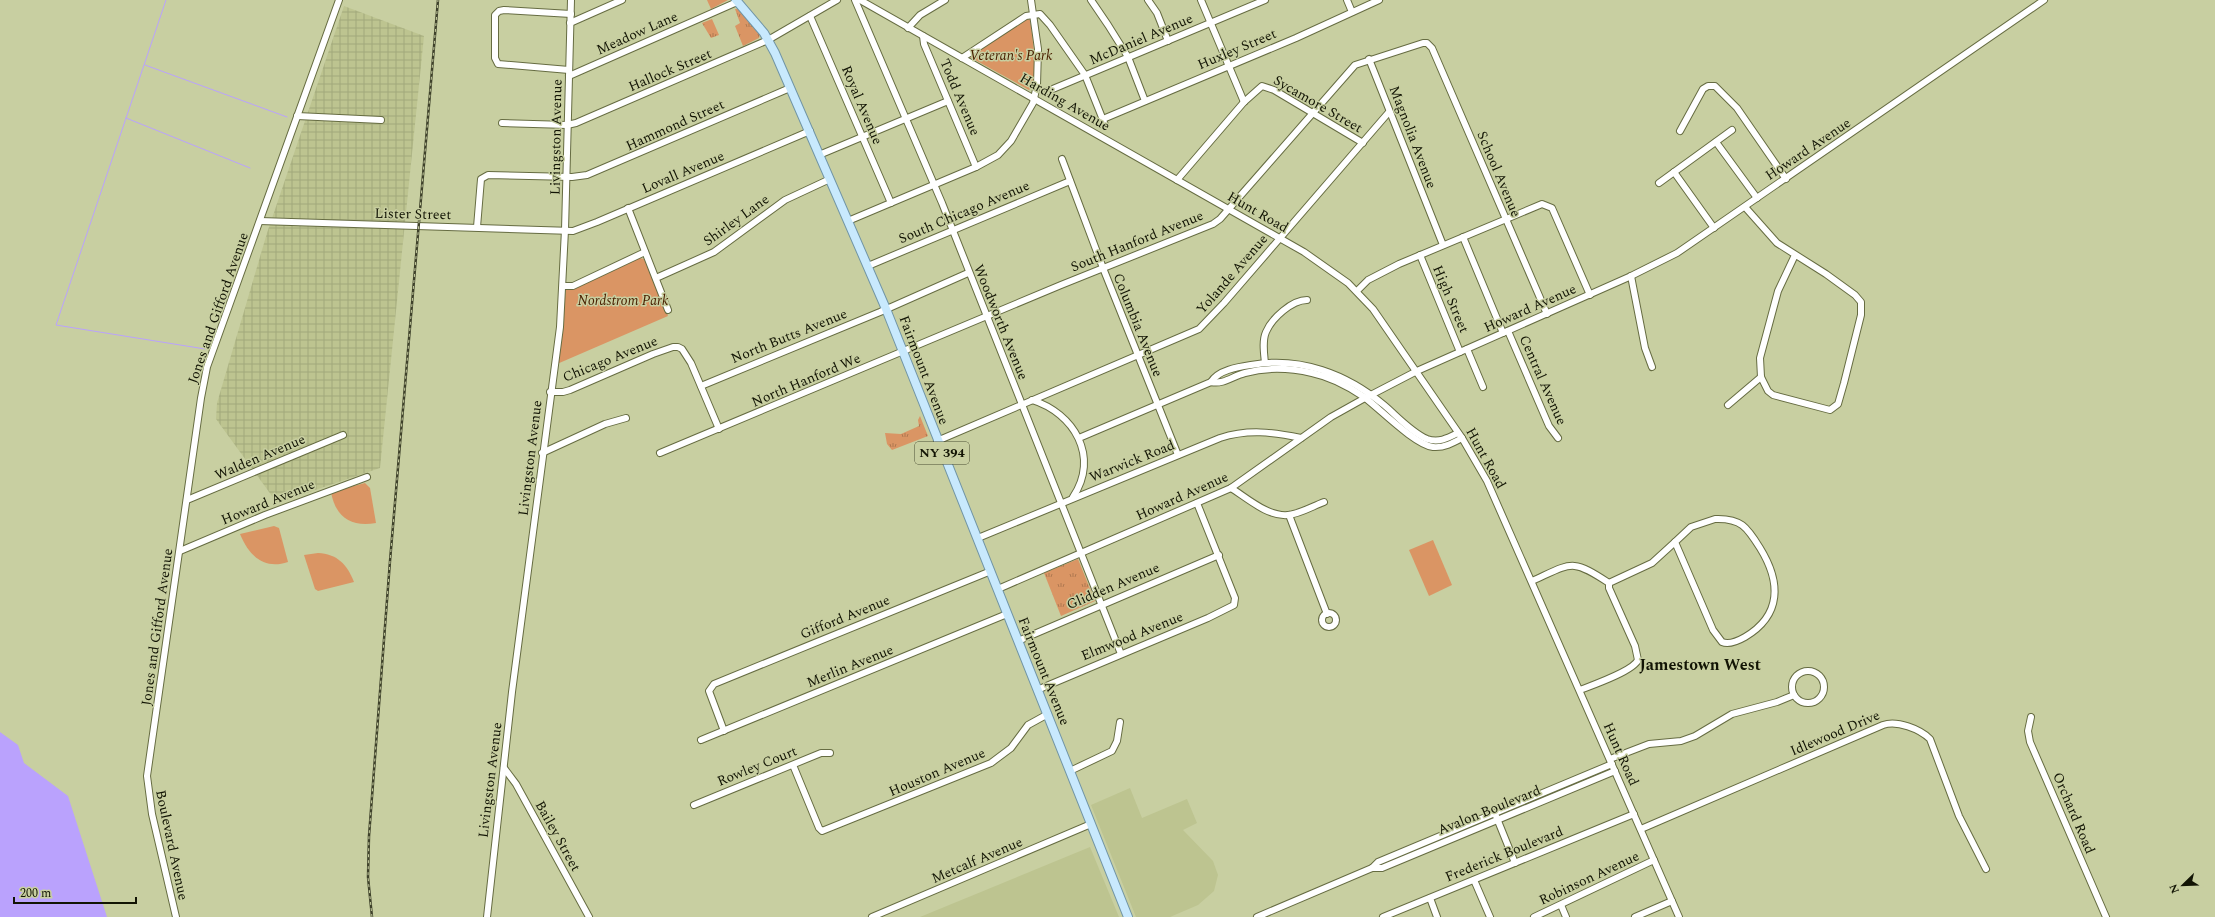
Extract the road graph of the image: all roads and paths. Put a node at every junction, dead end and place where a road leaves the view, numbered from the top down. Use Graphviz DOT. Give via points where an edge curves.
graph roads {
  1 [pos="339,0"];
  2 [pos="571,0"];
  3 [pos="622,0"];
  4 [pos="837,0"];
  5 [pos="855,0"];
  6 [pos="860,0"];
  7 [pos="945,0"];
  8 [pos="1031,0"];
  9 [pos="1091,0"];
  10 [pos="1148,0"];
  11 [pos="1201,0"];
  12 [pos="1265,0"];
  13 [pos="1347,0"];
  14 [pos="1379,0"];
  15 [pos="2044,0"];
  16 [pos="736,1"];
  17 [pos="1352,12"];
  18 [pos="571,14"];
  19 [pos="1034,14"];
  20 [pos="810,16"];
  21 [pos="570,23"];
  22 [pos="1211,23"];
  23 [pos="908,28"];
  24 [pos="923,36"];
  25 [pos="768,40"];
  26 [pos="1168,41"];
  27 [pos="1128,57"];
  28 [pos="962,58"];
  29 [pos="1369,59"];
  30 [pos="1229,66"];
  31 [pos="569,73"];
  32 [pos="1084,75"];
  33 [pos="790,88"];
  34 [pos="1048,91"];
  35 [pos="1035,99"];
  36 [pos="948,101"];
  37 [pos="1145,101"];
  38 [pos="1244,102"];
  39 [pos="1389,112"];
  40 [pos="1313,114"];
  41 [pos="297,116"];
  42 [pos="905,119"];
  43 [pos="1102,119"];
  44 [pos="381,120"];
  45 [pos="502,123"];
  46 [pos="567,125"];
  47 [pos="1105,125"];
  48 [pos="1732,130"];
  49 [pos="1680,131"];
  50 [pos="810,132"];
  51 [pos="862,137"];
  52 [pos="1716,142"];
  53 [pos="1112,143"];
  54 [pos="1363,143"];
  55 [pos="819,155"];
  56 [pos="1062,159"];
  57 [pos="976,167"];
  58 [pos="1674,172"];
  59 [pos="567,177"];
  60 [pos="830,179"];
  61 [pos="1786,179"];
  62 [pos="1177,180"];
  63 [pos="1070,181"];
  64 [pos="1659,183"];
  65 [pos="934,185"];
  66 [pos="1757,198"];
  67 [pos="891,203"];
  68 [pos="1745,207"];
  69 [pos="628,208"];
  70 [pos="1229,209"];
  71 [pos="1505,220"];
  72 [pos="260,221"];
  73 [pos="848,221"];
  74 [pos="477,226"];
  75 [pos="1714,228"];
  76 [pos="565,230"];
  77 [pos="952,230"];
  78 [pos="1462,237"];
  79 [pos="1279,238"];
  80 [pos="1443,245"];
  81 [pos="645,252"];
  82 [pos="1420,255"];
  83 [pos="1795,255"];
  84 [pos="868,266"];
  85 [pos="1103,268"];
  86 [pos="968,273"];
  87 [pos="1631,276"];
  88 [pos="656,278"];
  89 [pos="564,286"];
  90 [pos="1357,291"];
  91 [pos="1590,295"];
  92 [pos="1307,300"];
  93 [pos="886,309"];
  94 [pos="668,310"];
  95 [pos="1547,314"];
  96 [pos="986,317"];
  97 [pos="1506,332"];
  98 [pos="1467,349"];
  99 [pos="1460,352"];
  100 [pos="902,353"];
  101 [pos="1137,355"];
  102 [pos="1265,363"];
  103 [pos="1652,367"];
  104 [pos="1417,371"];
  105 [pos="1761,378"];
  106 [pos="1211,382"];
  107 [pos="701,386"];
  108 [pos="1483,387"];
  109 [pos="550,392"];
  110 [pos="1371,394"];
  111 [pos="1365,398"];
  112 [pos="1032,400"];
  113 [pos="1022,405"];
  114 [pos="1158,405"];
  115 [pos="1728,405"];
  116 [pos="626,418"];
  117 [pos="719,430"];
  118 [pos="343,435"];
  119 [pos="1460,435"];
  120 [pos="1079,438"];
  121 [pos="1302,438"];
  122 [pos="1558,438"];
  123 [pos="938,441"];
  124 [pos="542,453"];
  125 [pos="660,453"];
  126 [pos="1178,455"];
  127 [pos="367,477"];
  128 [pos="1231,488"];
  129 [pos="1072,498"];
  130 [pos="187,500"];
  131 [pos="1324,502"];
  132 [pos="1060,503"];
  133 [pos="1197,503"];
  134 [pos="1288,515"];
  135 [pos="978,538"];
  136 [pos="1675,542"];
  137 [pos="180,551"];
  138 [pos="1080,553"];
  139 [pos="1219,555"];
  140 [pos="991,571"];
  141 [pos="1532,581"];
  142 [pos="1609,583"];
  143 [pos="998,590"];
  144 [pos="1100,604"];
  145 [pos="1007,614"];
  146 [pos="1327,614"];
  147 [pos="1018,641"];
  148 [pos="1121,654"];
  149 [pos="1038,690"];
  150 [pos="1580,690"];
  151 [pos="1794,695"];
  152 [pos="1048,714"];
  153 [pos="2031,717"];
  154 [pos="1120,722"];
  155 [pos="724,731"];
  156 [pos="702,740"];
  157 [pos="830,753"];
  158 [pos="1611,762"];
  159 [pos="793,765"];
  160 [pos="504,768"];
  161 [pos="1070,771"];
  162 [pos="1615,771"];
  163 [pos="147,778"];
  164 [pos="694,805"];
  165 [pos="1634,814"];
  166 [pos="1496,816"];
  167 [pos="1091,824"];
  168 [pos="1641,829"];
  169 [pos="1654,860"];
  170 [pos="1515,863"];
  171 [pos="1986,869"];
  172 [pos="1474,880"];
  173 [pos="1430,898"];
  174 [pos="1672,901"];
  175 [pos="1561,905"];
  176 [pos="176,917"];
  177 [pos="486,917"];
  178 [pos="589,917"];
  179 [pos="872,917"];
  180 [pos="1128,917"];
  181 [pos="1257,917"];
  182 [pos="1383,917"];
  183 [pos="1437,917"];
  184 [pos="1490,917"];
  185 [pos="1534,917"];
  186 [pos="1566,917"];
  187 [pos="1635,917"];
  188 [pos="1679,917"];
  189 [pos="2106,917"];
  1 -- 41 [label="street, Jones and Gifford Avenue"];
  2 -- 18 [label="street, Livingston Avenue"];
  3 -- 21 [label="street"];
  4 -- 20 [label="street, Hallock Street"];
  5 -- 42 [label="street, Woodworth Avenue"];
  6 -- 23 [label="street, Harding Avenue"];
  7 -- 23 [label="street" via="920,15"];
  8 -- 19 [label="street"];
  9 -- 27 [label="street"];
  10 -- 26 [label="street" via="1157,13"];
  11 -- 22 [label="street"];
  12 -- 22 [label="street, McDaniel Avenue"];
  13 -- 17 [label="street"];
  14 -- 17 [label="street, Huxley Street"];
  15 -- 61 [label="street, Howard Avenue"];
  16 -- 25 [label="main road, Fairmount Avenue / NY 394"];
  16 -- 31 [label="street, Meadow Lane"];
  17 -- 30 [label="street, Huxley Street"];
  18 -- 21 [label="street, Livingston Avenue"];
  18 -- 31 [label="street" via="504,10 495,15 495,58 498,64"];
  19 -- 28 [label="street" via="1017,21"];
  19 -- 32 [label="street" via="1040,14 1044,18"];
  19 -- 35 [label="street" via="1039,68"];
  20 -- 25 [label="street, Hallock Street"];
  20 -- 51 [label="street, Royal Avenue"];
  21 -- 31 [label="street, Livingston Avenue"];
  22 -- 26 [label="street, McDaniel Avenue"];
  22 -- 30 [label="street"];
  23 -- 24 [label="street, Harding Avenue"];
  24 -- 28 [label="street, Harding Avenue"];
  24 -- 36 [label="street, Todd Avenue"];
  25 -- 33 [label="main road, Fairmount Avenue / NY 394"];
  25 -- 46 [label="street, Hallock Street"];
  26 -- 27 [label="street, McDaniel Avenue"];
  27 -- 32 [label="street, McDaniel Avenue"];
  27 -- 37 [label="street"];
  28 -- 35 [label="street, Harding Avenue"];
  29 -- 39 [label="street, Magnolia Avenue"];
  29 -- 40 [label="street, South Hanford Avenue" via="1355,65"];
  29 -- 71 [label="street, School Avenue" via="1423,43 1429,44"];
  30 -- 37 [label="street, Huxley Street"];
  30 -- 38 [label="street"];
  31 -- 46 [label="street, Livingston Avenue"];
  32 -- 34 [label="street, McDaniel Avenue"];
  32 -- 43 [label="street"];
  33 -- 50 [label="main road, Fairmount Avenue / NY 394"];
  33 -- 59 [label="street, Hammond Street" via="594,173"];
  35 -- 53 [label="street, Harding Avenue"];
  35 -- 57 [label="street" via="1008,145 998,155"];
  36 -- 42 [label="street"];
  36 -- 57 [label="street, Todd Avenue"];
  37 -- 43 [label="street, Huxley Street"];
  38 -- 40 [label="street, Sycamore Street" via="1257,88 1267,86"];
  38 -- 62 [label="street, Sycamore Street"];
  39 -- 54 [label="street, Yolande Avenue"];
  39 -- 80 [label="street, Magnolia Avenue"];
  40 -- 54 [label="street, Sycamore Street"];
  40 -- 70 [label="street, South Hanford Avenue"];
  41 -- 44 [label="street"];
  41 -- 72 [label="street, Jones and Gifford Avenue"];
  42 -- 51 [label="street"];
  42 -- 65 [label="street, Woodworth Avenue"];
  43 -- 47 [label="street"];
  45 -- 46 [label="street, Hallock Street"];
  46 -- 59 [label="street, Livingston Avenue"];
  48 -- 52 [label="street"];
  49 -- 61 [label="street" via="1704,89 1715,86 1737,108"];
  50 -- 55 [label="main road, Fairmount Avenue / NY 394"];
  50 -- 69 [label="street, Lovall Avenue"];
  51 -- 55 [label="street"];
  51 -- 67 [label="street, Royal Avenue"];
  52 -- 58 [label="street"];
  52 -- 66 [label="street"];
  53 -- 62 [label="street, Hunt Road"];
  54 -- 79 [label="street, Yolande Avenue"];
  55 -- 60 [label="main road, Fairmount Avenue / NY 394"];
  56 -- 63 [label="street, Columbia Avenue"];
  57 -- 65 [label="street"];
  58 -- 64 [label="street"];
  58 -- 75 [label="street"];
  59 -- 74 [label="street, Hammond Street" via="488,175 481,179"];
  59 -- 76 [label="street, Livingston Avenue"];
  60 -- 73 [label="main road, Fairmount Avenue / NY 394"];
  60 -- 88 [label="street, Shirley Lane" via="784,200 714,252"];
  61 -- 66 [label="street, Howard Avenue"];
  62 -- 70 [label="street, Hunt Road"];
  63 -- 77 [label="street, South Chicago Avenue"];
  63 -- 85 [label="street, Columbia Avenue"];
  65 -- 67 [label="street"];
  65 -- 77 [label="street, Woodworth Avenue"];
  66 -- 68 [label="street, Howard Avenue"];
  67 -- 73 [label="street"];
  68 -- 75 [label="street, Howard Avenue"];
  68 -- 83 [label="street" via="1770,237"];
  69 -- 76 [label="street, Lovall Avenue" via="576,230"];
  69 -- 81 [label="street"];
  70 -- 79 [label="street, Hunt Road"];
  70 -- 85 [label="street, South Hanford Avenue" via="1213,224"];
  71 -- 78 [label="street"];
  71 -- 91 [label="street" via="1534,206 1549,205"];
  71 -- 95 [label="street, School Avenue"];
  72 -- 74 [label="street, Lister Street" via="390,226"];
  72 -- 130 [label="street, Jones and Gifford Avenue" via="204,377"];
  73 -- 84 [label="main road, Fairmount Avenue / NY 394"];
  74 -- 76 [label="street, Lister Street"];
  75 -- 87 [label="street, Howard Avenue" via="1677,253"];
  76 -- 89 [label="street, Livingston Avenue"];
  77 -- 84 [label="street, South Chicago Avenue"];
  77 -- 86 [label="street, Woodworth Avenue"];
  78 -- 80 [label="street"];
  78 -- 97 [label="street, Central Avenue"];
  79 -- 90 [label="street, Hunt Road" via="1333,270"];
  79 -- 101 [label="street, Yolande Avenue" via="1224,304 1199,329"];
  80 -- 82 [label="street"];
  81 -- 88 [label="street"];
  81 -- 89 [label="street" via="573,286"];
  82 -- 90 [label="street" via="1368,280"];
  82 -- 99 [label="street, High Street"];
  83 -- 105 [label="street" via="1778,291 1759,366"];
  83 -- 105 [label="street" via="1826,274 1861,302 1861,314 1843,387 1838,404 1828,410 1773,395"];
  84 -- 93 [label="main road, Fairmount Avenue / NY 394"];
  85 -- 96 [label="street, South Hanford Avenue"];
  85 -- 101 [label="street, Columbia Avenue"];
  86 -- 93 [label="street, North Butts Avenue"];
  86 -- 96 [label="street, Woodworth Avenue"];
  87 -- 91 [label="street, Howard Avenue"];
  87 -- 103 [label="street" via="1645,348"];
  88 -- 94 [label="street"];
  89 -- 109 [label="street, Livingston Avenue"];
  90 -- 104 [label="street, Hunt Road" via="1382,320"];
  91 -- 95 [label="street, Howard Avenue"];
  92 -- 102 [label="street" via="1296,302 1270,326 1264,339"];
  93 -- 100 [label="main road, Fairmount Avenue / NY 394"];
  93 -- 107 [label="street, North Butts Avenue"];
  95 -- 97 [label="street, Howard Avenue"];
  96 -- 100 [label="street, South Hanford Avenue"];
  96 -- 113 [label="street, Woodworth Avenue"];
  97 -- 98 [label="street, Howard Avenue"];
  97 -- 122 [label="street, Central Avenue" via="1549,426"];
  98 -- 99 [label="street, Howard Avenue"];
  98 -- 108 [label="street, High Street"];
  99 -- 104 [label="street, Howard Avenue"];
  100 -- 117 [label="street, North Hanford We"];
  100 -- 123 [label="main road, Fairmount Avenue / NY 394"];
  101 -- 112 [label="street, Yolande Avenue"];
  101 -- 114 [label="street, Columbia Avenue"];
  102 -- 106 [label="street" via="1232,369 1215,376"];
  102 -- 110 [label="street" via="1290,363 1319,368"];
  104 -- 110 [label="street, Howard Avenue"];
  104 -- 119 [label="street, Hunt Road"];
  105 -- 115 [label="street"];
  106 -- 111 [label="street" via="1218,384 1252,371 1297,370 1332,379"];
  106 -- 114 [label="street"];
  107 -- 109 [label="street, Chicago Avenue" via="687,356 678,347 673,346 570,390"];
  107 -- 117 [label="street"];
  109 -- 124 [label="street, Livingston Avenue"];
  110 -- 111 [label="street, Howard Avenue"];
  110 -- 119 [label="street" via="1427,439 1442,440"];
  111 -- 119 [label="street" via="1427,445 1439,447"];
  111 -- 121 [label="street, Howard Avenue"];
  112 -- 113 [label="street, Yolande Avenue"];
  112 -- 120 [label="street" via="1052,408 1065,418"];
  113 -- 123 [label="street, Yolande Avenue"];
  113 -- 132 [label="street, Woodworth Avenue"];
  114 -- 120 [label="street"];
  114 -- 126 [label="street, Columbia Avenue"];
  116 -- 124 [label="street" via="605,424"];
  117 -- 125 [label="street, North Hanford We"];
  118 -- 130 [label="street, Walden Avenue"];
  119 -- 141 [label="street, Hunt Road" via="1491,490"];
  120 -- 129 [label="street" via="1083,466 1080,486"];
  121 -- 126 [label="street, Warwick Road" via="1263,432 1236,433"];
  121 -- 128 [label="street, Howard Avenue"];
  123 -- 135 [label="main road, Fairmount Avenue / NY 394"];
  124 -- 160 [label="street, Livingston Avenue"];
  126 -- 129 [label="street, Warwick Road"];
  127 -- 137 [label="street, Howard Avenue" via="265,515"];
  128 -- 133 [label="street, Howard Avenue"];
  128 -- 134 [label="street" via="1264,508"];
  129 -- 132 [label="street, Warwick Road"];
  130 -- 137 [label="street, Jones and Gifford Avenue"];
  131 -- 134 [label="street"];
  132 -- 135 [label="street, Warwick Road"];
  132 -- 138 [label="street, Woodworth Avenue"];
  133 -- 138 [label="street, Howard Avenue"];
  133 -- 139 [label="street"];
  134 -- 146 [label="street"];
  135 -- 140 [label="main road, Fairmount Avenue / NY 394"];
  136 -- 136 [label="street" via="1691,527 1712,520 1736,521 1748,529 1768,560 1775,586 1772,610 1753,632 1728,644 1718,638"];
  136 -- 142 [label="street" via="1652,563"];
  137 -- 163 [label="street, Jones and Gifford Avenue"];
  138 -- 143 [label="street, Howard Avenue"];
  138 -- 144 [label="street, Woodworth Avenue"];
  139 -- 144 [label="street, Glidden Avenue"];
  139 -- 148 [label="street, Elmwood Avenue" via="1235,604"];
  140 -- 143 [label="main road, Fairmount Avenue / NY 394"];
  140 -- 155 [label="street, Gifford Avenue" via="710,688 710,697"];
  141 -- 142 [label="street" via="1574,565 1589,570"];
  141 -- 150 [label="street, Hunt Road"];
  142 -- 150 [label="street" via="1635,646 1638,660 1626,670"];
  143 -- 145 [label="main road, Fairmount Avenue / NY 394"];
  144 -- 147 [label="street, Glidden Avenue"];
  144 -- 148 [label="street, Woodworth Avenue"];
  145 -- 147 [label="main road, Fairmount Avenue / NY 394"];
  145 -- 155 [label="street, Merlin Avenue"];
  147 -- 149 [label="main road, Fairmount Avenue / NY 394"];
  148 -- 149 [label="street, Elmwood Avenue"];
  149 -- 152 [label="main road, Fairmount Avenue / NY 394"];
  150 -- 158 [label="street, Hunt Road"];
  151 -- 151 [label="street" via="1807,703 1817,700 1824,692 1823,681 1817,673 1806,670 1801,672 1792,684"];
  151 -- 158 [label="street, Avalon Boulevard" via="1732,714 1695,736 1681,741 1650,744"];
  152 -- 159 [label="street, Houston Avenue" via="1028,725 1011,748 991,762 822,831"];
  152 -- 161 [label="main road, Fairmount Avenue / NY 394"];
  153 -- 189 [label="street, Orchard Road" via="2028,731 2030,742"];
  154 -- 161 [label="street" via="1117,741 1112,751"];
  155 -- 156 [label="street, Merlin Avenue"];
  157 -- 159 [label="street, Rowley Court" via="821,753"];
  158 -- 162 [label="street, Hunt Road"];
  158 -- 166 [label="street, Avalon Boulevard"];
  159 -- 164 [label="street, Rowley Court"];
  160 -- 177 [label="street, Livingston Avenue"];
  160 -- 178 [label="street, Bailey Street" via="516,784"];
  161 -- 167 [label="main road, Fairmount Avenue / NY 394"];
  162 -- 165 [label="street, Hunt Road"];
  162 -- 166 [label="street, Avalon Boulevard"];
  163 -- 176 [label="street, Boulevard Avenue" via="152,814"];
  165 -- 168 [label="street, Hunt Road"];
  165 -- 170 [label="street, Frederick Boulevard"];
  166 -- 170 [label="street"];
  166 -- 181 [label="street, Avalon Boulevard" via="1382,868 1372,868"];
  167 -- 179 [label="street, Metcalf Avenue"];
  167 -- 180 [label="main road, Fairmount Avenue / NY 394"];
  168 -- 169 [label="street, Hunt Road"];
  168 -- 171 [label="street, Idlewood Drive" via="1892,723 1920,732 1930,739 1960,816"];
  169 -- 174 [label="street, Hunt Road"];
  169 -- 175 [label="street, Robinson Avenue"];
  170 -- 172 [label="street, Frederick Boulevard"];
  172 -- 173 [label="street, Frederick Boulevard"];
  172 -- 184 [label="street"];
  173 -- 182 [label="street, Frederick Boulevard"];
  173 -- 183 [label="street"];
  174 -- 187 [label="street"];
  174 -- 188 [label="street, Hunt Road"];
  175 -- 185 [label="street, Robinson Avenue"];
  175 -- 186 [label="street"];
}
